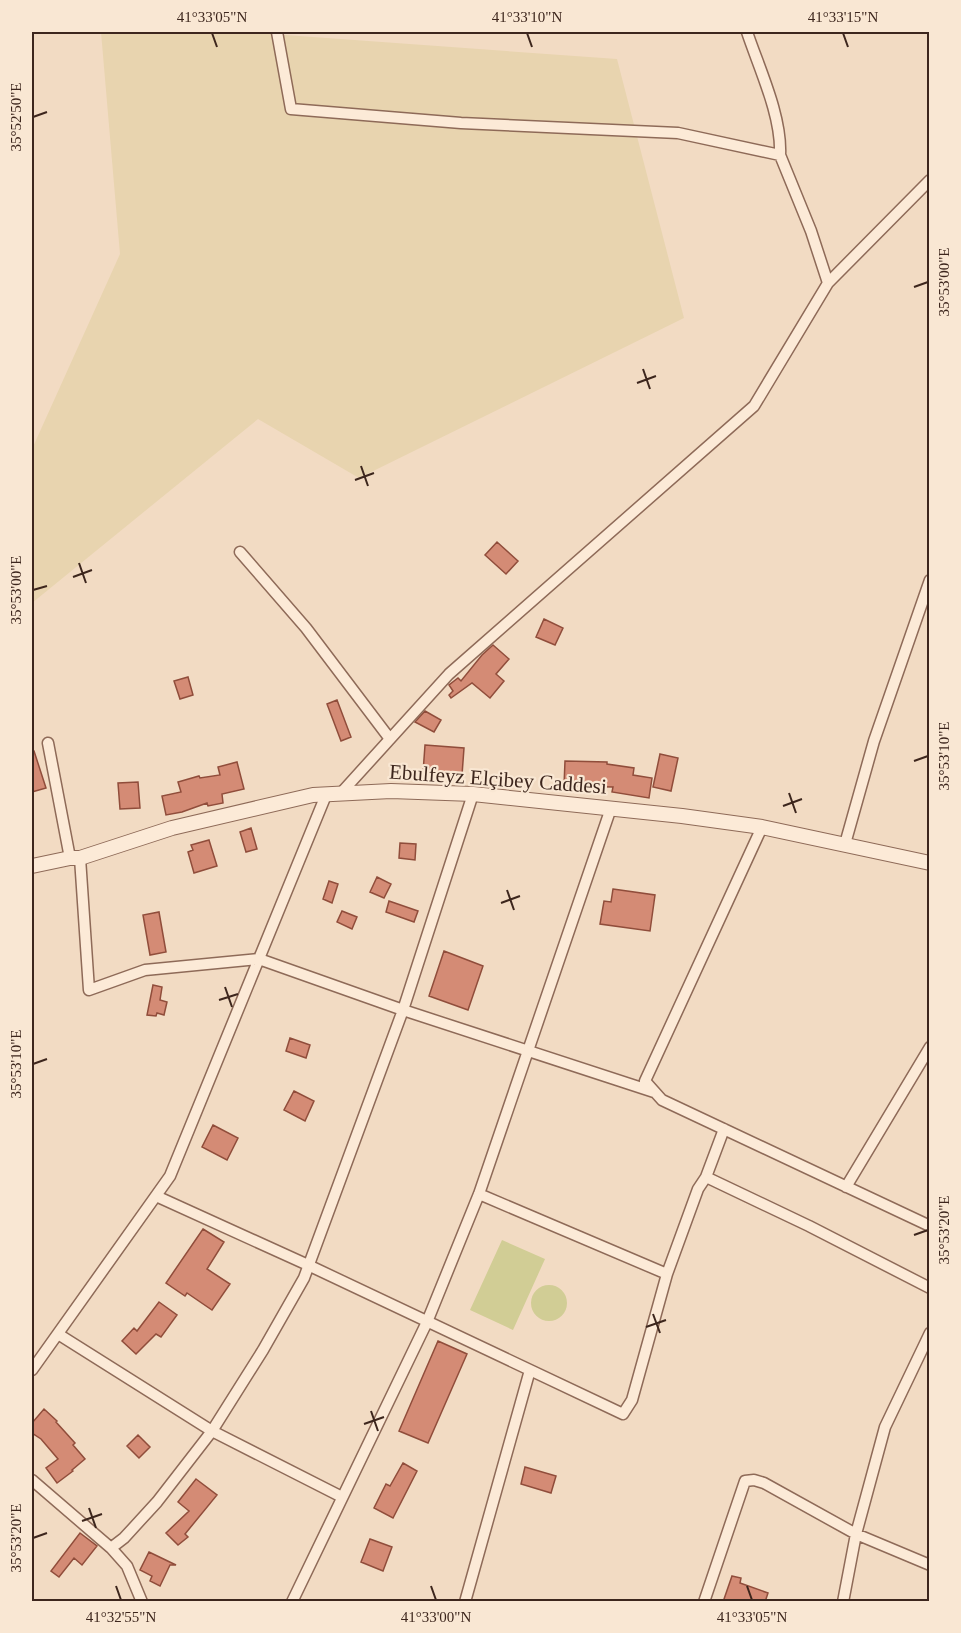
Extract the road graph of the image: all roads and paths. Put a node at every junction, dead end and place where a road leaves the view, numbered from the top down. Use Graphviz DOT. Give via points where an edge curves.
graph roads {
  1 [pos="277,32"];
  2 [pos="747,32"];
  3 [pos="780,154"];
  4 [pos="930,180"];
  5 [pos="828,283"];
  6 [pos="240,552"];
  7 [pos="930,580"];
  8 [pos="390,739"];
  9 [pos="48,743"];
  10 [pos="341,793"];
  11 [pos="472,794"];
  12 [pos="326,795"];
  13 [pos="611,808"];
  14 [pos="762,827"];
  15 [pos="845,844"];
  16 [pos="75,858"];
  17 [pos="930,863"];
  18 [pos="32,866"];
  19 [pos="259,959"];
  20 [pos="403,1010"];
  21 [pos="930,1047"];
  22 [pos="529,1051"];
  23 [pos="654,1092"];
  24 [pos="724,1129"];
  25 [pos="706,1177"];
  26 [pos="846,1186"];
  27 [pos="479,1194"];
  28 [pos="156,1196"];
  29 [pos="930,1226"];
  30 [pos="308,1265"];
  31 [pos="667,1274"];
  32 [pos="930,1288"];
  33 [pos="427,1322"];
  34 [pos="930,1333"];
  35 [pos="58,1334"];
  36 [pos="32,1370"];
  37 [pos="530,1370"];
  38 [pos="212,1431"];
  39 [pos="32,1480"];
  40 [pos="342,1497"];
  41 [pos="856,1534"];
  42 [pos="111,1548"];
  43 [pos="930,1565"];
  44 [pos="142,1602"];
  45 [pos="292,1602"];
  46 [pos="465,1602"];
  47 [pos="704,1602"];
  48 [pos="843,1602"];
  1 -- 3 [label="street" via="291,109 461,123 678,133"];
  2 -- 3 [label="street" via="773,108"];
  3 -- 5 [label="street"];
  4 -- 5 [label="street"];
  5 -- 8 [label="street" via="754,406 449,674"];
  6 -- 8 [label="street" via="306,628"];
  7 -- 15 [label="street" via="874,741"];
  8 -- 10 [label="street"];
  9 -- 16 [label="street"];
  10 -- 11 [label="street, Ebulfeyz Elçibey Caddesi" via="391,790"];
  10 -- 12 [label="street, Ebulfeyz Elçibey Caddesi"];
  11 -- 13 [label="street, Ebulfeyz Elçibey Caddesi"];
  11 -- 20 [label="street"];
  12 -- 16 [label="street, Ebulfeyz Elçibey Caddesi" via="172,828"];
  12 -- 19 [label="street"];
  13 -- 14 [label="street, Ebulfeyz Elçibey Caddesi"];
  13 -- 22 [label="street"];
  14 -- 15 [label="street, Ebulfeyz Elçibey Caddesi"];
  14 -- 23 [label="street" via="645,1081"];
  15 -- 17 [label="street, Ebulfeyz Elçibey Caddesi"];
  16 -- 18 [label="street, Ebulfeyz Elçibey Caddesi"];
  16 -- 19 [label="street" via="89,990 145,970"];
  19 -- 20 [label="street"];
  19 -- 28 [label="street" via="170,1176"];
  20 -- 22 [label="street"];
  20 -- 30 [label="street"];
  21 -- 26 [label="street"];
  22 -- 23 [label="street"];
  22 -- 27 [label="street"];
  23 -- 24 [label="street" via="662,1100"];
  24 -- 25 [label="street"];
  24 -- 26 [label="street"];
  25 -- 31 [label="street"];
  25 -- 32 [label="street"];
  26 -- 29 [label="street"];
  27 -- 31 [label="street"];
  27 -- 33 [label="street"];
  28 -- 30 [label="street"];
  28 -- 35 [label="street"];
  30 -- 33 [label="street"];
  30 -- 38 [label="street" via="263,1350"];
  31 -- 37 [label="street" via="632,1400 623,1414"];
  33 -- 37 [label="street"];
  33 -- 40 [label="street"];
  34 -- 41 [label="street" via="885,1427"];
  35 -- 36 [label="street"];
  35 -- 38 [label="street"];
  37 -- 46 [label="street"];
  38 -- 40 [label="street"];
  38 -- 42 [label="street" via="157,1502"];
  39 -- 42 [label="street"];
  40 -- 45 [label="street"];
  41 -- 43 [label="street"];
  41 -- 47 [label="street" via="764,1483 745,1482"];
  41 -- 48 [label="street"];
  42 -- 44 [label="street" via="127,1566"];
}
